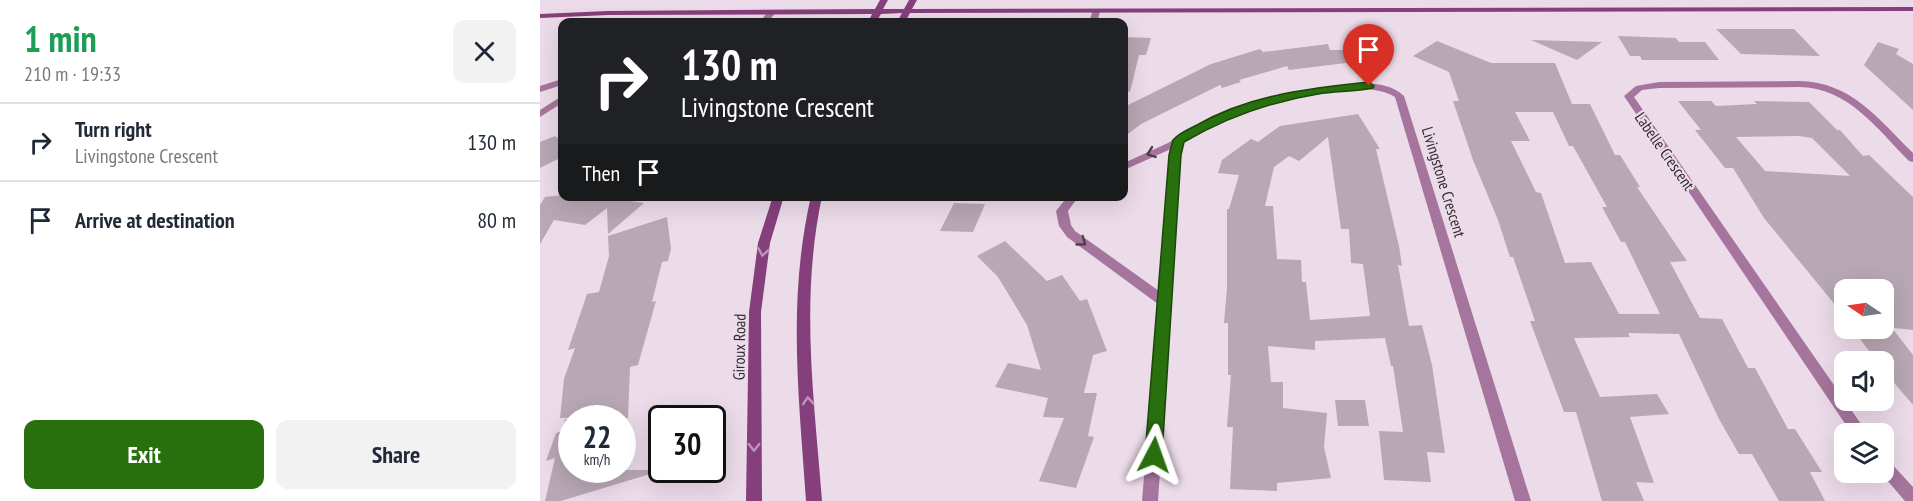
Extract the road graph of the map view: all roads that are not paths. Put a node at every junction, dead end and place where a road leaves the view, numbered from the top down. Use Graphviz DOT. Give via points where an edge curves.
graph roads {
  1 [pos="885,0"];
  2 [pos="913,0"];
  3 [pos="1414,0"];
  4 [pos="1913,9"];
  5 [pos="907,11"];
  6 [pos="1419,11"];
  7 [pos="772,12"];
  8 [pos="878,12"];
  9 [pos="1096,12"];
  10 [pos="540,16"];
  11 [pos="767,18"];
  12 [pos="874,18"];
  13 [pos="903,18"];
  14 [pos="1094,18"];
  15 [pos="558,83"];
  16 [pos="540,89"];
  17 [pos="558,102"];
  18 [pos="540,114"];
  19 [pos="1179,140"];
  20 [pos="1913,159"];
  21 [pos="1128,165"];
  22 [pos="777,201"];
  23 [pos="816,201"];
  24 [pos="1070,201"];
  25 [pos="1166,303"];
  26 [pos="1854,423"];
  27 [pos="1894,477"];
  28 [pos="1913,498"];
  29 [pos="754,501"];
  30 [pos="814,501"];
  31 [pos="1150,501"];
  32 [pos="1523,501"];
  1 -- 8 [label="main road"];
  2 -- 5 [label="main road"];
  3 -- 6 [label="main road"];
  4 -- 6 [label="main road"];
  5 -- 8 [label="main road"];
  5 -- 9 [label="main road"];
  5 -- 13 [label="main road"];
  6 -- 9 [label="main road"];
  7 -- 8 [label="main road"];
  7 -- 10 [label="main road"];
  7 -- 11 [label="street"];
  8 -- 12 [label="main road"];
  9 -- 14 [label="street"];
  15 -- 16 [label="street"];
  17 -- 18 [label="street"];
  19 -- 21 [label="street, Livingstone Crescent, one-way"];
  19 -- 25 [label="street"];
  19 -- 32 [label="street, Livingstone Crescent" via="1234,111 1288,96 1369,86 1399,96"];
  20 -- 26 [label="street, Labelle Crescent" via="1845,95 1820,86 1659,85 1639,88 1629,96"];
  22 -- 29 [label="main road, Giroux Road, one-way" via="764,243 755,312"];
  30 -- 23 [label="main road, one-way" via="803,296 808,234"];
  24 -- 25 [label="street, one-way" via="1062,212 1062,220 1071,234"];
  25 -- 31 [label="street"];
  27 -- 28 [label="street"];
}
